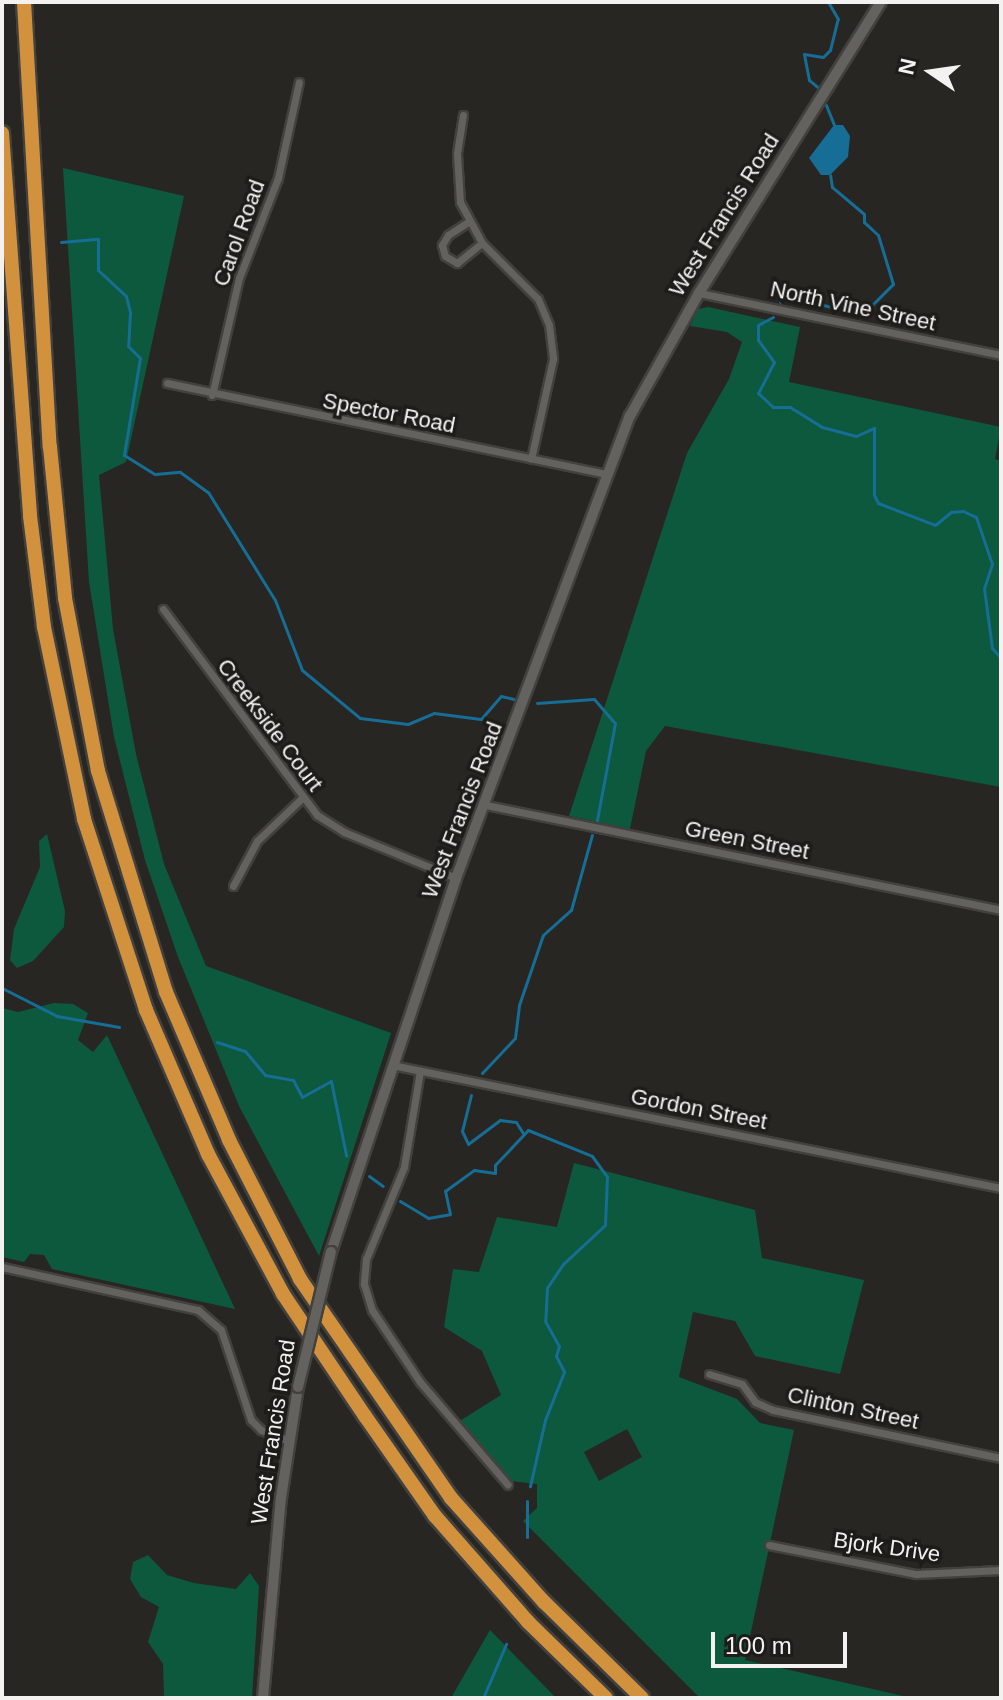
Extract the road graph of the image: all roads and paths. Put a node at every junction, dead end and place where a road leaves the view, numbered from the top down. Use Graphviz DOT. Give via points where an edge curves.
graph roads {
  1 [pos="24,2"];
  2 [pos="881,2"];
  3 [pos="299,82"];
  4 [pos="463,115"];
  5 [pos="2,133"];
  6 [pos="468,222"];
  7 [pos="482,243"];
  8 [pos="699,293"];
  9 [pos="1001,355"];
  10 [pos="167,383"];
  11 [pos="212,395"];
  12 [pos="531,459"];
  13 [pos="605,474"];
  14 [pos="163,609"];
  15 [pos="301,799"];
  16 [pos="486,805"];
  17 [pos="456,878"];
  18 [pos="233,886"];
  19 [pos="1001,910"];
  20 [pos="390,1065"];
  21 [pos="420,1071"];
  22 [pos="1001,1188"];
  23 [pos="2,1267"];
  24 [pos="709,1374"];
  25 [pos="290,1441"];
  26 [pos="1001,1458"];
  27 [pos="508,1485"];
  28 [pos="769,1545"];
  29 [pos="1001,1570"];
  30 [pos="263,1698"];
  31 [pos="606,1698"];
  32 [pos="642,1698"];
  1 -- 32 [label="highway" via="50,447 65,598 98,771 166,992 229,1140 300,1279 451,1498 544,1602"];
  2 -- 8 [label="street, West Francis Road"];
  3 -- 11 [label="street, Carol Road" via="278,178 239,278"];
  4 -- 6 [label="street" via="456,177"];
  5 -- 31 [label="highway" via="29,502 44,627 84,819 146,1010 208,1154 276,1280 365,1416 435,1516 528,1622"];
  6 -- 7 [label="street"];
  6 -- 7 [label="street" via="448,235 442,245 445,256 457,263"];
  7 -- 12 [label="street" via="517,272 538,299 549,325 553,359"];
  8 -- 9 [label="street, North Vine Street"];
  8 -- 13 [label="street, West Francis Road" via="656,366"];
  10 -- 11 [label="street, Spector Road"];
  11 -- 12 [label="street, Spector Road"];
  12 -- 13 [label="street, Spector Road"];
  13 -- 16 [label="street, West Francis Road"];
  14 -- 15 [label="street, Creekside Court"];
  15 -- 17 [label="street, Creekside Court" via="344,832"];
  15 -- 18 [label="street" via="257,841"];
  16 -- 17 [label="street, West Francis Road"];
  16 -- 19 [label="street, Green Street"];
  17 -- 20 [label="street, West Francis Road"];
  20 -- 21 [label="street, Gordon Street"];
  20 -- 25 [label="street, West Francis Road, bridge" via="331,1252"];
  21 -- 22 [label="street, Gordon Street"];
  21 -- 27 [label="street" via="404,1167 366,1259 364,1284 372,1310 420,1382"];
  23 -- 25 [label="street" via="198,1310 221,1330 251,1420 261,1430"];
  24 -- 26 [label="street, Clinton Street" via="742,1384 755,1402 773,1410"];
  25 -- 30 [label="street, West Francis Road"];
  28 -- 29 [label="street, Bjork Drive" via="916,1574"];
}
